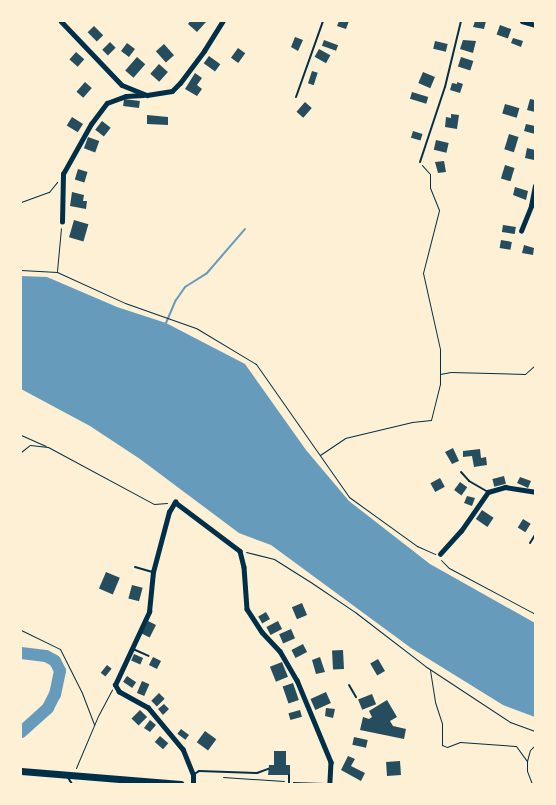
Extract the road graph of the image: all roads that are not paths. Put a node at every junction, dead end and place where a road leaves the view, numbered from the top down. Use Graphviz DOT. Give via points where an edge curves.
graph roads {
  1 [pos="61,21"];
  2 [pos="223,21"];
  3 [pos="323,21"];
  4 [pos="461,21"];
  5 [pos="522,21"];
  6 [pos="535,25"];
  7 [pos="147,95"];
  8 [pos="296,97"];
  9 [pos="420,162"];
  10 [pos="535,186"];
  11 [pos="62,222"];
  12 [pos="521,231"];
  13 [pos="461,472"];
  14 [pos="488,492"];
  15 [pos="535,492"];
  16 [pos="535,535"];
  17 [pos="530,543"];
  18 [pos="440,554"];
  19 [pos="135,567"];
  20 [pos="153,572"];
  21 [pos="131,648"];
  22 [pos="149,656"];
  23 [pos="349,685"];
  24 [pos="356,697"];
  25 [pos="268,768"];
  26 [pos="21,771"];
  27 [pos="70,775"];
  28 [pos="193,775"];
  29 [pos="288,775"];
  30 [pos="141,782"];
  31 [pos="288,783"];
  32 [pos="72,784"];
  33 [pos="180,784"];
  34 [pos="193,784"];
  35 [pos="330,784"];
  1 -- 7 [label="street" via="122,85"];
  2 -- 7 [label="street" via="172,91"];
  3 -- 8 [label="lane"];
  4 -- 9 [label="lane" via="445,87"];
  5 -- 6 [label="street"];
  7 -- 11 [label="street" via="126,96 107,103 91,124 63,174"];
  10 -- 12 [label="street"];
  13 -- 14 [label="lane"];
  14 -- 15 [label="street" via="504,487"];
  14 -- 18 [label="street" via="461,531"];
  16 -- 17 [label="lane"];
  19 -- 20 [label="lane"];
  20 -- 21 [label="street" via="149,612"];
  20 -- 35 [label="street" via="169,512 175,502 240,551 247,609 280,651 296,680 331,762"];
  21 -- 22 [label="lane"];
  21 -- 28 [label="street" via="115,685 120,692 148,708 183,750"];
  23 -- 24 [label="lane"];
  25 -- 28 [label="lane" via="257,773 199,771"];
  26 -- 27 [label="main road"];
  27 -- 30 [label="main road"];
  27 -- 32 [label="lane"];
  28 -- 34 [label="street"];
  29 -- 31 [label="lane"];
  30 -- 33 [label="main road"];
}
